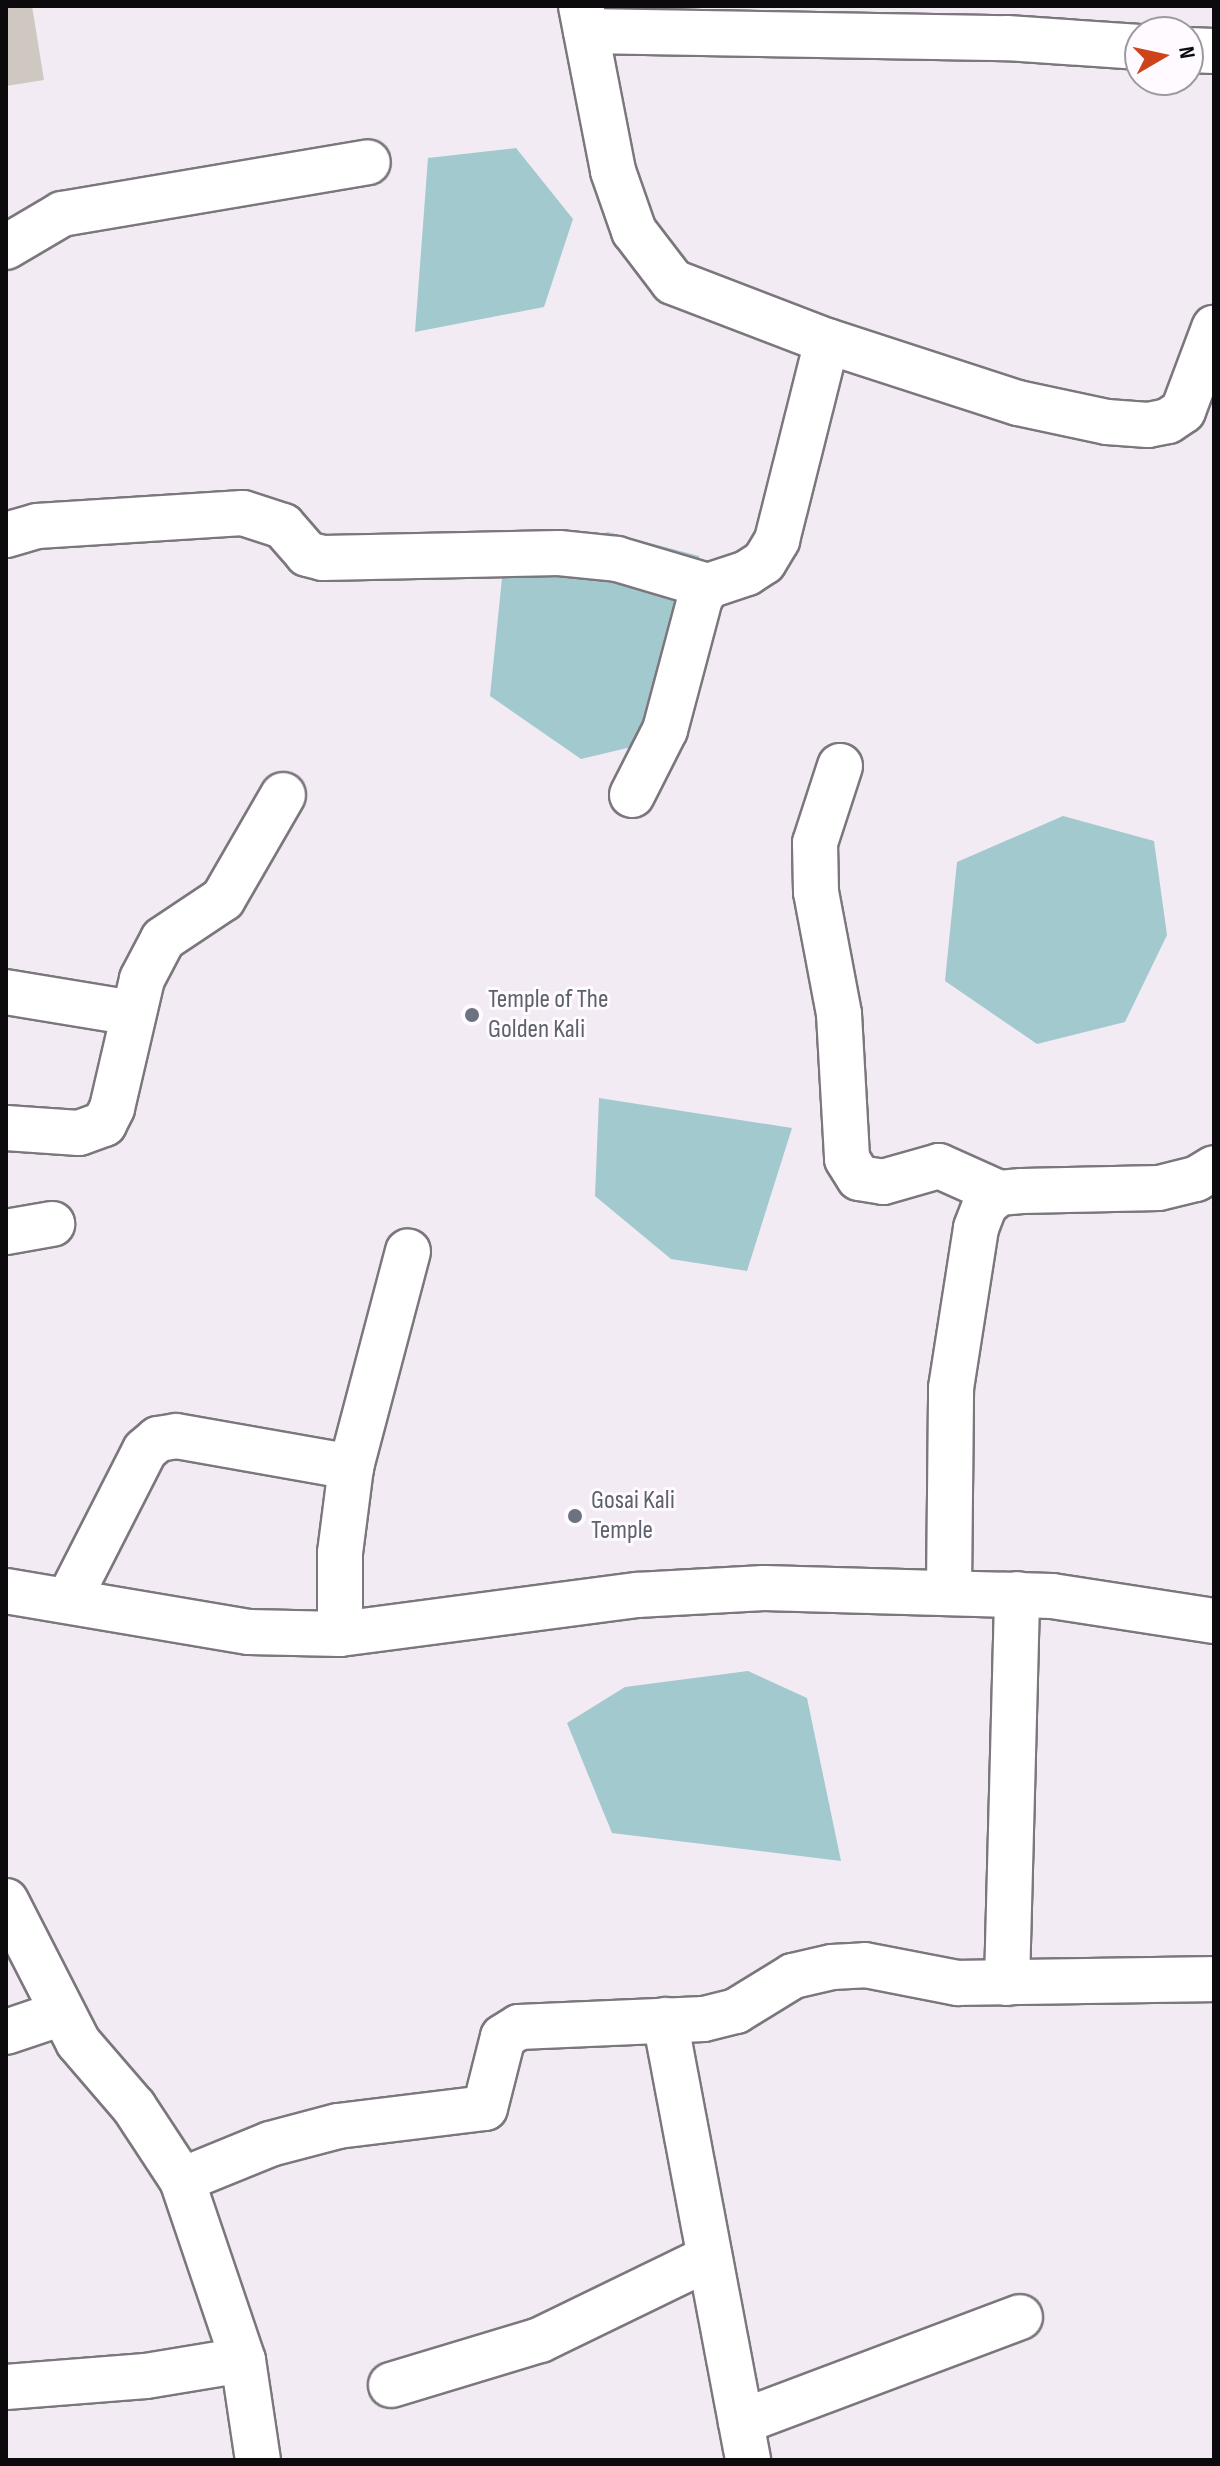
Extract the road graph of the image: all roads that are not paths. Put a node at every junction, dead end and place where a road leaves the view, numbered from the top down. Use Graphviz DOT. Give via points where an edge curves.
graph roads {
  1 [pos="583,18"];
  2 [pos="1124,46"];
  3 [pos="368,162"];
  4 [pos="6,247"];
  5 [pos="1214,328"];
  6 [pos="827,341"];
  7 [pos="6,535"];
  8 [pos="708,586"];
  9 [pos="840,766"];
  10 [pos="283,795"];
  11 [pos="632,795"];
  12 [pos="6,992"];
  13 [pos="133,1013"];
  14 [pos="6,1128"];
  15 [pos="1214,1168"];
  16 [pos="999,1193"];
  17 [pos="52,1224"];
  18 [pos="6,1232"];
  19 [pos="408,1251"];
  20 [pos="351,1467"];
  21 [pos="949,1589"];
  22 [pos="6,1591"];
  23 [pos="1017,1594"];
  24 [pos="68,1601"];
  25 [pos="1214,1621"];
  26 [pos="340,1634"];
  27 [pos="6,1901"];
  28 [pos="1214,1979"];
  29 [pos="1007,1983"];
  30 [pos="62,2013"];
  31 [pos="665,2020"];
  32 [pos="6,2032"];
  33 [pos="182,2180"];
  34 [pos="707,2259"];
  35 [pos="1020,2317"];
  36 [pos="243,2360"];
  37 [pos="391,2385"];
  38 [pos="6,2387"];
  39 [pos="745,2441"];
  40 [pos="258,2460"];
  1 -- 2 [label="street"];
  1 -- 6 [label="street" via="618,186 634,231 673,282"];
  3 -- 4 [label="street" via="62,214"];
  5 -- 6 [label="street" via="1183,411 1148,425 1018,403"];
  6 -- 8 [label="street" via="777,540 764,562"];
  7 -- 8 [label="street" via="37,526 243,513 283,526 307,554 323,558 559,553 629,562"];
  8 -- 11 [label="street" via="700,598 665,730"];
  9 -- 16 [label="street" via="815,855 816,892 839,1014 847,1159 859,1178 883,1182 939,1166"];
  10 -- 13 [label="street" via="223,899 163,939 142,979"];
  12 -- 13 [label="street"];
  13 -- 14 [label="street" via="104,1124 79,1133"];
  15 -- 16 [label="street" via="1196,1179 1159,1188"];
  16 -- 21 [label="street" via="985,1205 976,1228 951,1388"];
  17 -- 18 [label="street"];
  19 -- 20 [label="street"];
  20 -- 24 [label="street" via="176,1436 158,1439 145,1450"];
  20 -- 26 [label="street" via="340,1553"];
  21 -- 23 [label="street"];
  21 -- 26 [label="street" via="764,1588 637,1595"];
  22 -- 24 [label="street"];
  23 -- 25 [label="street"];
  23 -- 29 [label="street"];
  24 -- 26 [label="street" via="249,1632"];
  27 -- 30 [label="street"];
  28 -- 29 [label="street"];
  29 -- 31 [label="street" via="958,1983 865,1965 832,1967 793,1976 736,2011"];
  30 -- 32 [label="street"];
  30 -- 33 [label="street"];
  31 -- 33 [label="street" via="519,2027 503,2037 485,2108 338,2126 270,2144"];
  31 -- 34 [label="street"];
  33 -- 36 [label="street"];
  34 -- 37 [label="street" via="540,2340"];
  34 -- 39 [label="street"];
  35 -- 39 [label="street"];
  36 -- 38 [label="street" via="146,2376"];
  36 -- 40 [label="street"];
}
